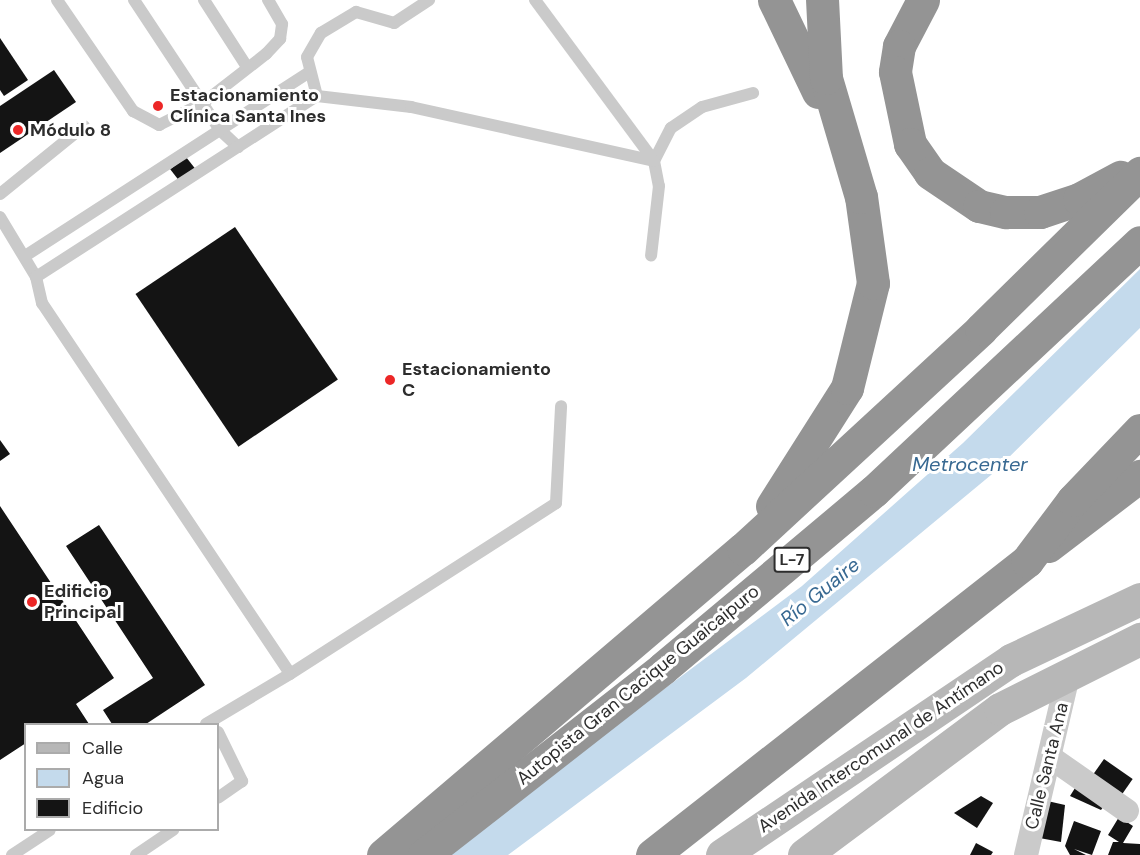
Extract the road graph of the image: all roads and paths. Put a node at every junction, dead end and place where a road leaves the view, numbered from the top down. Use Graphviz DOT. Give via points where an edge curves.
graph roads {
  1 [pos="57,0"];
  2 [pos="134,0"];
  3 [pos="204,0"];
  4 [pos="268,0"];
  5 [pos="429,0"];
  6 [pos="535,0"];
  7 [pos="774,0"];
  8 [pos="822,0"];
  9 [pos="923,0"];
  10 [pos="247,67"];
  11 [pos="308,73"];
  12 [pos="753,93"];
  13 [pos="317,96"];
  14 [pos="203,103"];
  15 [pos="84,126"];
  16 [pos="220,130"];
  17 [pos="840,137"];
  18 [pos="238,147"];
  19 [pos="654,161"];
  20 [pos="1140,166"];
  21 [pos="1140,172"];
  22 [pos="0,194"];
  23 [pos="0,217"];
  24 [pos="1140,242"];
  25 [pos="25,256"];
  26 [pos="651,256"];
  27 [pos="36,277"];
  28 [pos="561,406"];
  29 [pos="1140,430"];
  30 [pos="1140,476"];
  31 [pos="743,549"];
  32 [pos="1027,561"];
  33 [pos="1140,589"];
  34 [pos="1140,599"];
  35 [pos="1140,639"];
  36 [pos="1011,660"];
  37 [pos="290,674"];
  38 [pos="1068,676"];
  39 [pos="216,723"];
  40 [pos="219,739"];
  41 [pos="1050,757"];
  42 [pos="219,797"];
  43 [pos="1127,812"];
  44 [pos="48,831"];
  45 [pos="171,831"];
  46 [pos="12,855"];
  47 [pos="136,855"];
  48 [pos="383,855"];
  49 [pos="424,855"];
  50 [pos="652,855"];
  51 [pos="722,855"];
  52 [pos="804,855"];
  53 [pos="1026,855"];
  1 -- 14 [label="lane" via="144,120 159,125"];
  2 -- 14 [label="lane"];
  3 -- 10 [label="lane"];
  4 -- 10 [label="lane" via="282,24 280,39"];
  5 -- 11 [label="lane" via="394,23 356,12 342,16 321,33 307,57"];
  6 -- 19 [label="lane"];
  7 -- 17 [label="highway"];
  8 -- 17 [label="highway" via="822,51"];
  9 -- 20 [label="highway" via="899,46 898,99 910,144 950,190 988,208 1040,212 1079,199"];
  10 -- 14 [label="lane"];
  11 -- 13 [label="lane"];
  11 -- 16 [label="lane"];
  12 -- 19 [label="lane" via="702,106 671,128"];
  13 -- 18 [label="lane"];
  13 -- 19 [label="lane" via="411,107"];
  14 -- 16 [label="lane"];
  15 -- 22 [label="lane"];
  16 -- 18 [label="lane"];
  16 -- 25 [label="lane"];
  17 -- 31 [label="highway" via="869,239 873,283 866,328 847,388"];
  18 -- 27 [label="lane"];
  19 -- 26 [label="lane" via="658,186"];
  21 -- 31 [label="highway" via="981,329"];
  23 -- 25 [label="lane"];
  24 -- 49 [label="highway, Autopista Gran Cacique Guaicaipuro / L-7" via="874,491 663,668"];
  25 -- 27 [label="lane"];
  27 -- 37 [label="lane" via="42,303"];
  28 -- 37 [label="lane" via="556,503"];
  29 -- 32 [label="highway" via="1073,500"];
  30 -- 32 [label="highway" via="1097,514"];
  31 -- 48 [label="highway"];
  32 -- 50 [label="highway"];
  33 -- 36 [label="main road"];
  34 -- 36 [label="main road, Avenida Intercomunal de Antímano"];
  35 -- 38 [label="main road, Avenida Intercomunal de Antímano"];
  36 -- 51 [label="main road, Avenida Intercomunal de Antímano"];
  37 -- 39 [label="lane"];
  38 -- 41 [label="street, Calle Santa Ana"];
  38 -- 52 [label="main road, Avenida Intercomunal de Antímano" via="1000,709"];
  40 -- 42 [label="lane" via="242,781"];
  41 -- 43 [label="street"];
  41 -- 53 [label="street, Calle Santa Ana"];
  44 -- 46 [label="lane"];
  45 -- 47 [label="lane"];
}
